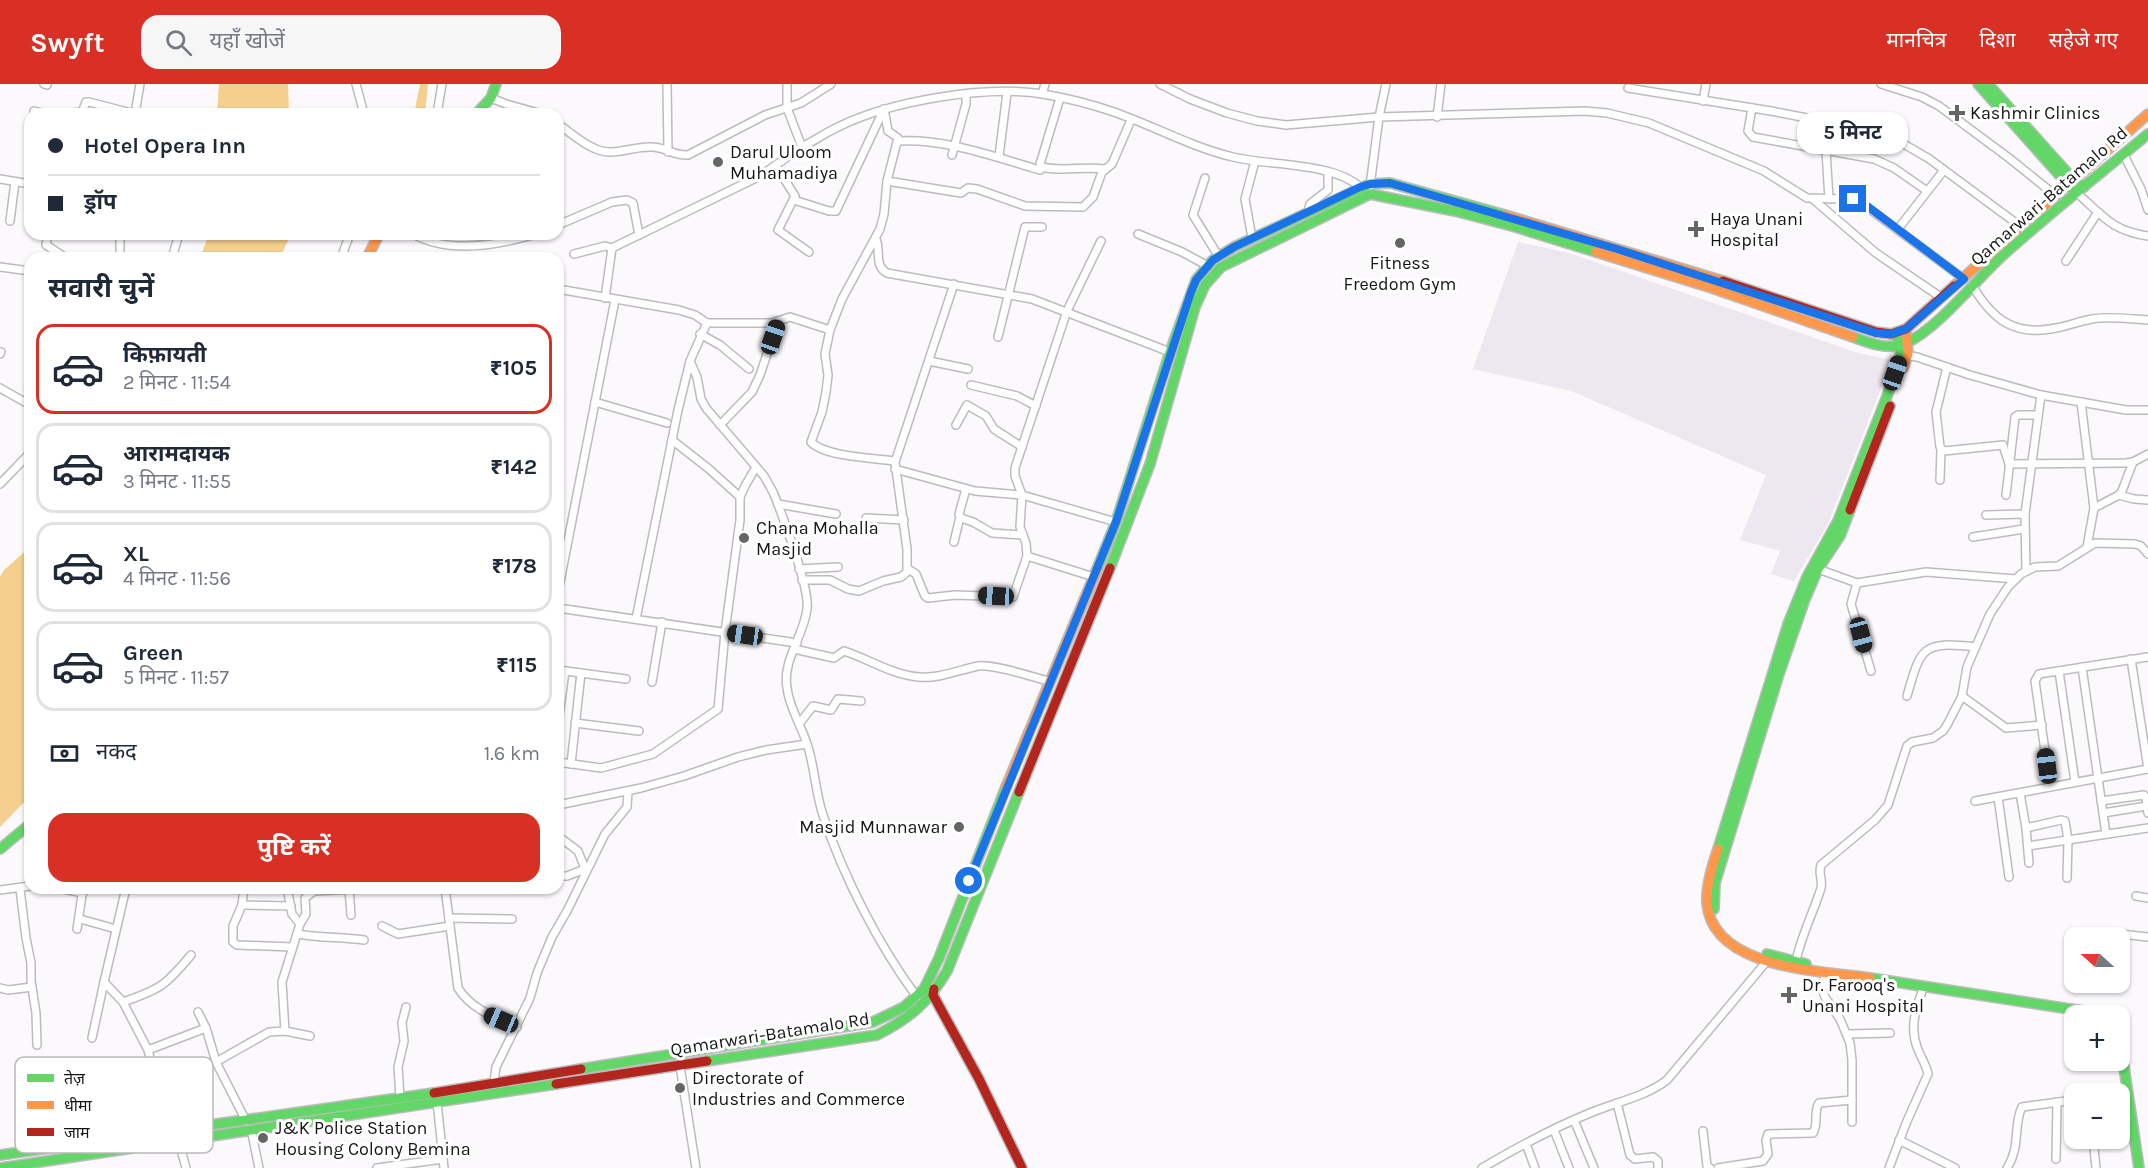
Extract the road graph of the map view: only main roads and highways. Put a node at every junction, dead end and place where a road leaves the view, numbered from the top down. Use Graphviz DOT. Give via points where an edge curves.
graph roads {
  1 [pos="496,84"];
  2 [pos="1978,84"];
  3 [pos="1988,84"];
  4 [pos="482,108"];
  5 [pos="2148,114"];
  6 [pos="2148,134"];
  7 [pos="2070,182"];
  8 [pos="2081,190"];
  9 [pos="1968,282"];
  10 [pos="1906,329"];
  11 [pos="1896,333"];
  12 [pos="1904,349"];
  13 [pos="1743,778"];
  14 [pos="24,829"];
  15 [pos="984,843"];
  16 [pos="997,848"];
  17 [pos="0,849"];
  18 [pos="1711,890"];
  19 [pos="939,958"];
  20 [pos="1795,964"];
  21 [pos="1843,974"];
  22 [pos="933,995"];
  23 [pos="2064,1008"];
  24 [pos="683,1052"];
  25 [pos="680,1066"];
  26 [pos="249,1125"];
  27 [pos="2130,1125"];
  28 [pos="213,1128"];
  29 [pos="213,1132"];
  30 [pos="15,1153"];
  31 [pos="99,1153"];
  32 [pos="0,1155"];
  33 [pos="32,1165"];
  34 [pos="0,1168"];
  35 [pos="1022,1168"];
  36 [pos="2139,1168"];
  1 -- 4 [label="main road"];
  2 -- 7 [label="main road"];
  3 -- 7 [label="main road"];
  5 -- 7 [label="main road, Qamarwari-Batamalo Rd"];
  6 -- 8 [label="main road, Qamarwari-Batamalo Rd"];
  7 -- 8 [label="main road"];
  7 -- 9 [label="main road, Qamarwari-Batamalo Rd" via="2020,226"];
  8 -- 9 [label="main road, Qamarwari-Batamalo Rd"];
  9 -- 10 [label="main road, Qamarwari-Batamalo Rd" via="1942,297"];
  9 -- 12 [label="main road, Qamarwari-Batamalo Rd" via="1928,329"];
  10 -- 11 [label="main road, Qamarwari-Batamalo Rd"];
  10 -- 12 [label="main road"];
  11 -- 12 [label="main road"];
  11 -- 15 [label="main road, Qamarwari-Batamalo Rd" via="1876,333 1715,279 1390,183 1365,185 1219,256 1196,280 1116,522"];
  12 -- 13 [label="main road" via="1862,481 1840,536 1818,569"];
  12 -- 13 [label="main road" via="1838,521 1798,596"];
  12 -- 16 [label="main road, Qamarwari-Batamalo Rd" via="1873,344 1712,288 1512,226 1370,194 1221,267 1205,285 1196,307 1126,528"];
  13 -- 18 [label="main road"];
  14 -- 17 [label="main road"];
  15 -- 16 [label="main road"];
  15 -- 19 [label="main road, Qamarwari-Batamalo Rd"];
  16 -- 22 [label="main road, Qamarwari-Batamalo Rd" via="947,971"];
  18 -- 20 [label="main road" via="1715,915 1730,936 1749,948"];
  18 -- 20 [label="main road" via="1708,914 1714,927 1734,945 1767,961"];
  19 -- 22 [label="main road"];
  19 -- 24 [label="main road, Qamarwari-Batamalo Rd" via="917,997 873,1022"];
  20 -- 21 [label="main road"];
  20 -- 21 [label="main road"];
  21 -- 23 [label="main road"];
  22 -- 25 [label="main road, Qamarwari-Batamalo Rd" via="900,1023 877,1035"];
  22 -- 35 [label="main road"];
  24 -- 25 [label="main road"];
  24 -- 26 [label="main road, Qamarwari-Batamalo Rd"];
  25 -- 26 [label="main road, Qamarwari-Batamalo Rd"];
  26 -- 28 [label="main road, Qamarwari-Batamalo Rd"];
  26 -- 29 [label="main road, Qamarwari-Batamalo Rd"];
  27 -- 36 [label="main road"];
  30 -- 32 [label="main road, Qamarwari-Batamalo Rd"];
  31 -- 33 [label="main road, Qamarwari-Batamalo Rd"];
  33 -- 34 [label="main road, Qamarwari-Batamalo Rd"];
}
